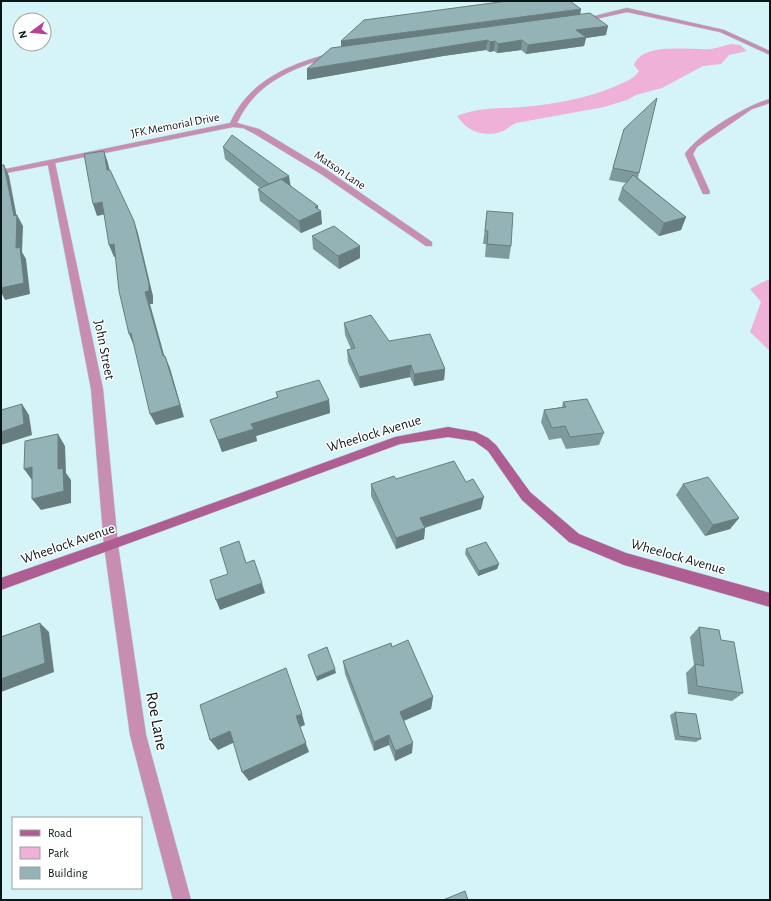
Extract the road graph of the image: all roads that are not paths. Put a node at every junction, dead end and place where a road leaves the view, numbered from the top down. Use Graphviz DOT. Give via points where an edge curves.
graph roads {
  1 [pos="574,21"];
  2 [pos="344,53"];
  3 [pos="770,53"];
  4 [pos="770,101"];
  5 [pos="233,125"];
  6 [pos="51,162"];
  7 [pos="1,172"];
  8 [pos="706,192"];
  9 [pos="429,244"];
  10 [pos="111,545"];
  11 [pos="1,584"];
  12 [pos="770,600"];
  13 [pos="182,900"];
  1 -- 3 [label="street" via="627,10 722,31"];
  2 -- 5 [label="street, JFK Memorial Drive" via="305,61 278,74 243,105"];
  4 -- 8 [label="street" via="750,108 694,146 689,154 690,161"];
  5 -- 6 [label="street, JFK Memorial Drive"];
  5 -- 9 [label="street, Matson Lane" via="256,131 324,172"];
  6 -- 7 [label="street, JFK Memorial Drive"];
  6 -- 10 [label="street, John Street" via="97,389"];
  10 -- 11 [label="street, Wheelock Avenue"];
  10 -- 12 [label="street, Wheelock Avenue" via="399,440 448,432 484,441 492,448 526,496 574,538 624,559"];
  10 -- 13 [label="street, Roe Lane" via="138,735"];
}
